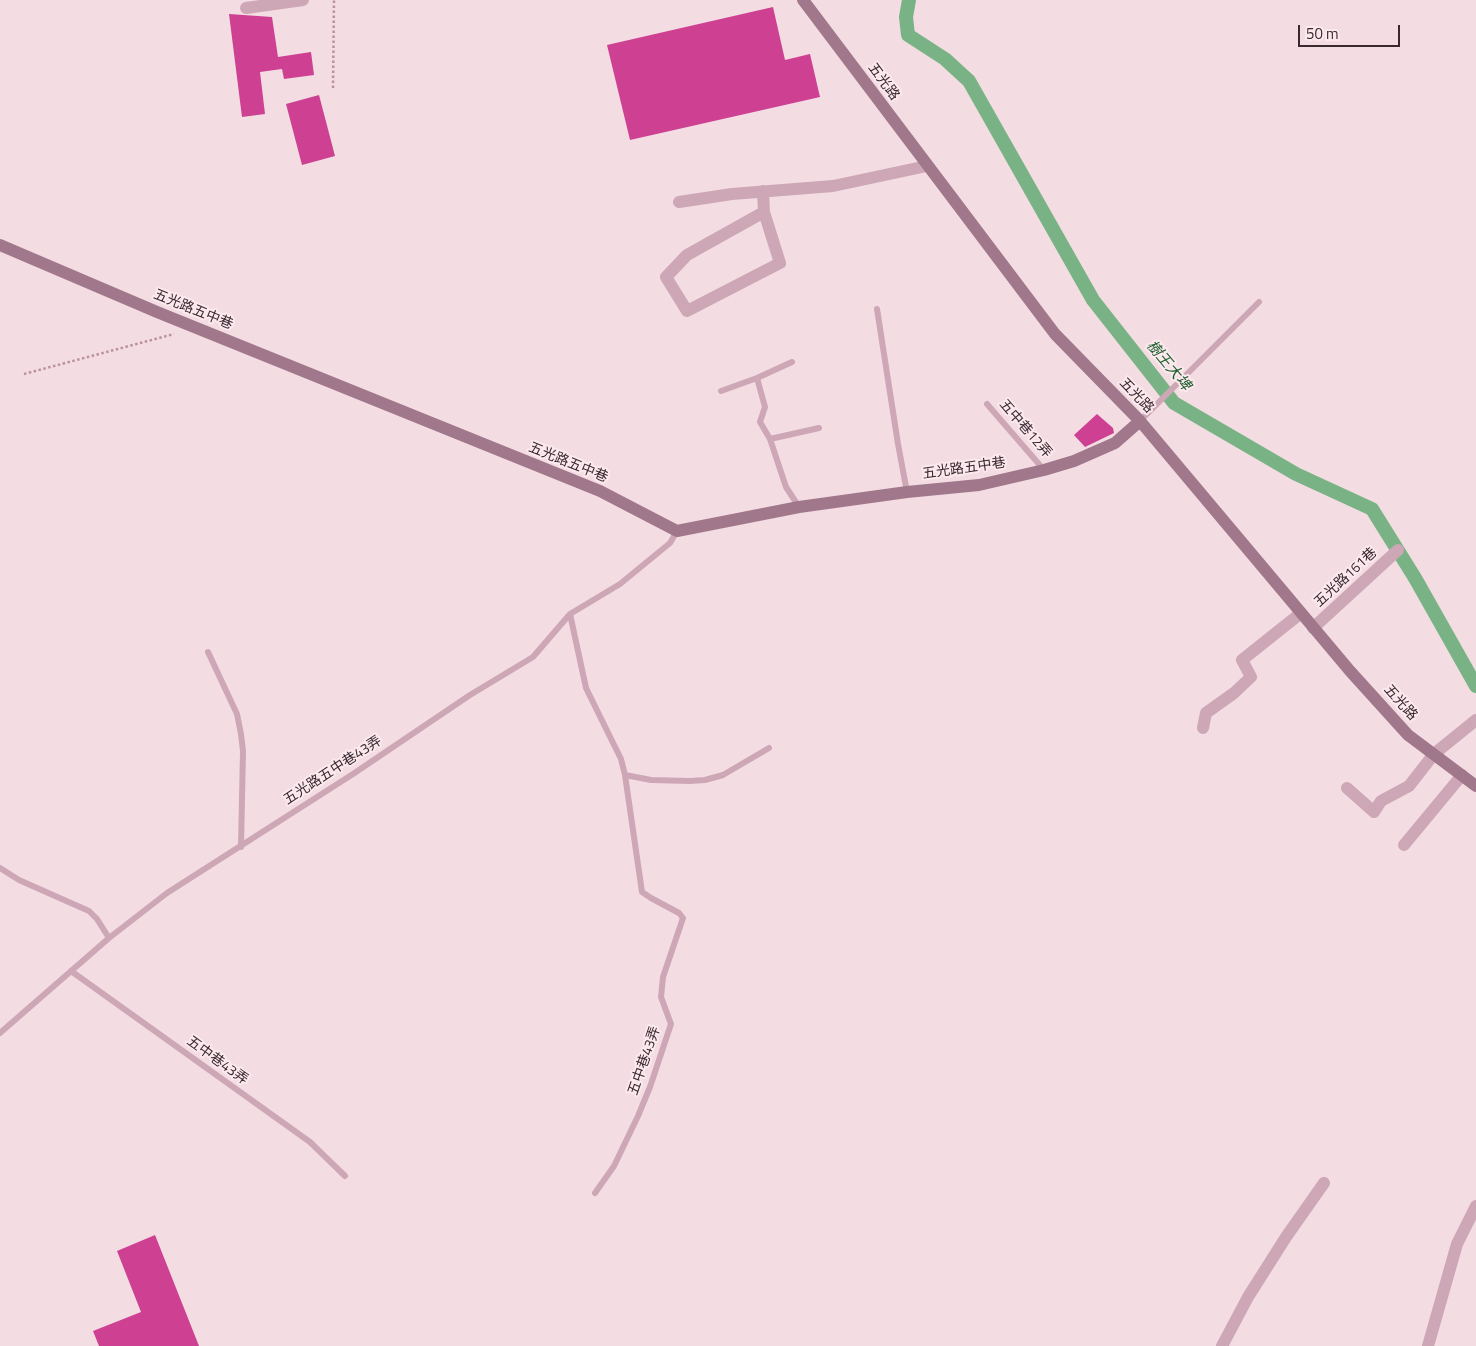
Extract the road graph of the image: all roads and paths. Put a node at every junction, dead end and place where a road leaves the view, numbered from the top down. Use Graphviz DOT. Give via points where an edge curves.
graph roads {
  1 [pos="303,0"];
  2 [pos="334,0"];
  3 [pos="803,0"];
  4 [pos="246,8"];
  5 [pos="333,88"];
  6 [pos="927,166"];
  7 [pos="763,191"];
  8 [pos="679,202"];
  9 [pos="764,212"];
  10 [pos="0,245"];
  11 [pos="1259,302"];
  12 [pos="877,309"];
  13 [pos="196,328"];
  14 [pos="792,362"];
  15 [pos="24,374"];
  16 [pos="757,378"];
  17 [pos="721,391"];
  18 [pos="987,404"];
  19 [pos="1140,421"];
  20 [pos="818,428"];
  21 [pos="770,439"];
  22 [pos="1044,470"];
  23 [pos="907,492"];
  24 [pos="798,507"];
  25 [pos="677,531"];
  26 [pos="1398,550"];
  27 [pos="1301,612"];
  28 [pos="570,614"];
  29 [pos="1313,628"];
  30 [pos="208,652"];
  31 [pos="1471,724"];
  32 [pos="1203,728"];
  33 [pos="769,748"];
  34 [pos="1434,754"];
  35 [pos="625,775"];
  36 [pos="1462,775"];
  37 [pos="1476,786"];
  38 [pos="1348,788"];
  39 [pos="1404,845"];
  40 [pos="241,847"];
  41 [pos="0,868"];
  42 [pos="108,938"];
  43 [pos="71,971"];
  44 [pos="0,1033"];
  45 [pos="344,1176"];
  46 [pos="1324,1183"];
  47 [pos="596,1193"];
  48 [pos="1476,1206"];
  49 [pos="1222,1346"];
  50 [pos="1428,1346"];
  1 -- 4 [label="street"];
  2 -- 5 [label="path"];
  3 -- 6 [label="street, 五光路"];
  6 -- 7 [label="street" via="833,186"];
  6 -- 19 [label="street, 五光路" via="1055,334"];
  7 -- 8 [label="street"];
  7 -- 9 [label="street"];
  9 -- 9 [label="street" via="687,255 666,277 687,311 780,263"];
  10 -- 13 [label="street, 五光路五中巷"];
  11 -- 19 [label="lane"];
  12 -- 23 [label="lane"];
  13 -- 15 [label="path"];
  13 -- 25 [label="street, 五光路五中巷" via="600,492"];
  14 -- 16 [label="lane"];
  16 -- 17 [label="lane"];
  16 -- 21 [label="lane" via="765,407 760,422"];
  18 -- 22 [label="lane, 五中巷12弄"];
  19 -- 22 [label="street, 五光路五中巷" via="1116,443"];
  19 -- 27 [label="street, 五光路"];
  20 -- 21 [label="lane"];
  21 -- 24 [label="lane" via="786,487"];
  22 -- 23 [label="street, 五光路五中巷" via="979,485"];
  23 -- 24 [label="street, 五光路五中巷"];
  24 -- 25 [label="street, 五光路五中巷"];
  25 -- 28 [label="lane, 五光路五中巷43弄" via="670,543 620,584"];
  26 -- 29 [label="street, 五光路161巷"];
  27 -- 29 [label="street, 五光路"];
  27 -- 32 [label="street" via="1242,660 1252,677 1206,713"];
  28 -- 35 [label="lane, 五中巷43弄" via="586,688 621,759"];
  28 -- 40 [label="lane, 五光路五中巷43弄" via="533,657 470,695"];
  29 -- 34 [label="street, 五光路" via="1408,735"];
  30 -- 40 [label="lane" via="237,714 241,734"];
  31 -- 34 [label="street"];
  33 -- 35 [label="lane" via="724,775 705,780 651,780"];
  34 -- 36 [label="street, 五光路"];
  34 -- 38 [label="street" via="1409,786 1381,801 1374,812"];
  35 -- 47 [label="lane, 五中巷43弄" via="642,892 683,918 662,977 661,997 672,1024 638,1116 614,1166"];
  36 -- 37 [label="street, 五光路"];
  36 -- 39 [label="street"];
  40 -- 42 [label="lane, 五光路五中巷43弄" via="168,893"];
  41 -- 42 [label="lane" via="19,880 89,911"];
  42 -- 43 [label="lane, 五光路五中巷43弄"];
  43 -- 44 [label="lane, 五光路五中巷43弄"];
  43 -- 45 [label="lane, 五中巷43弄" via="310,1142"];
  46 -- 49 [label="street" via="1286,1237"];
  48 -- 50 [label="street" via="1457,1244"];
}
